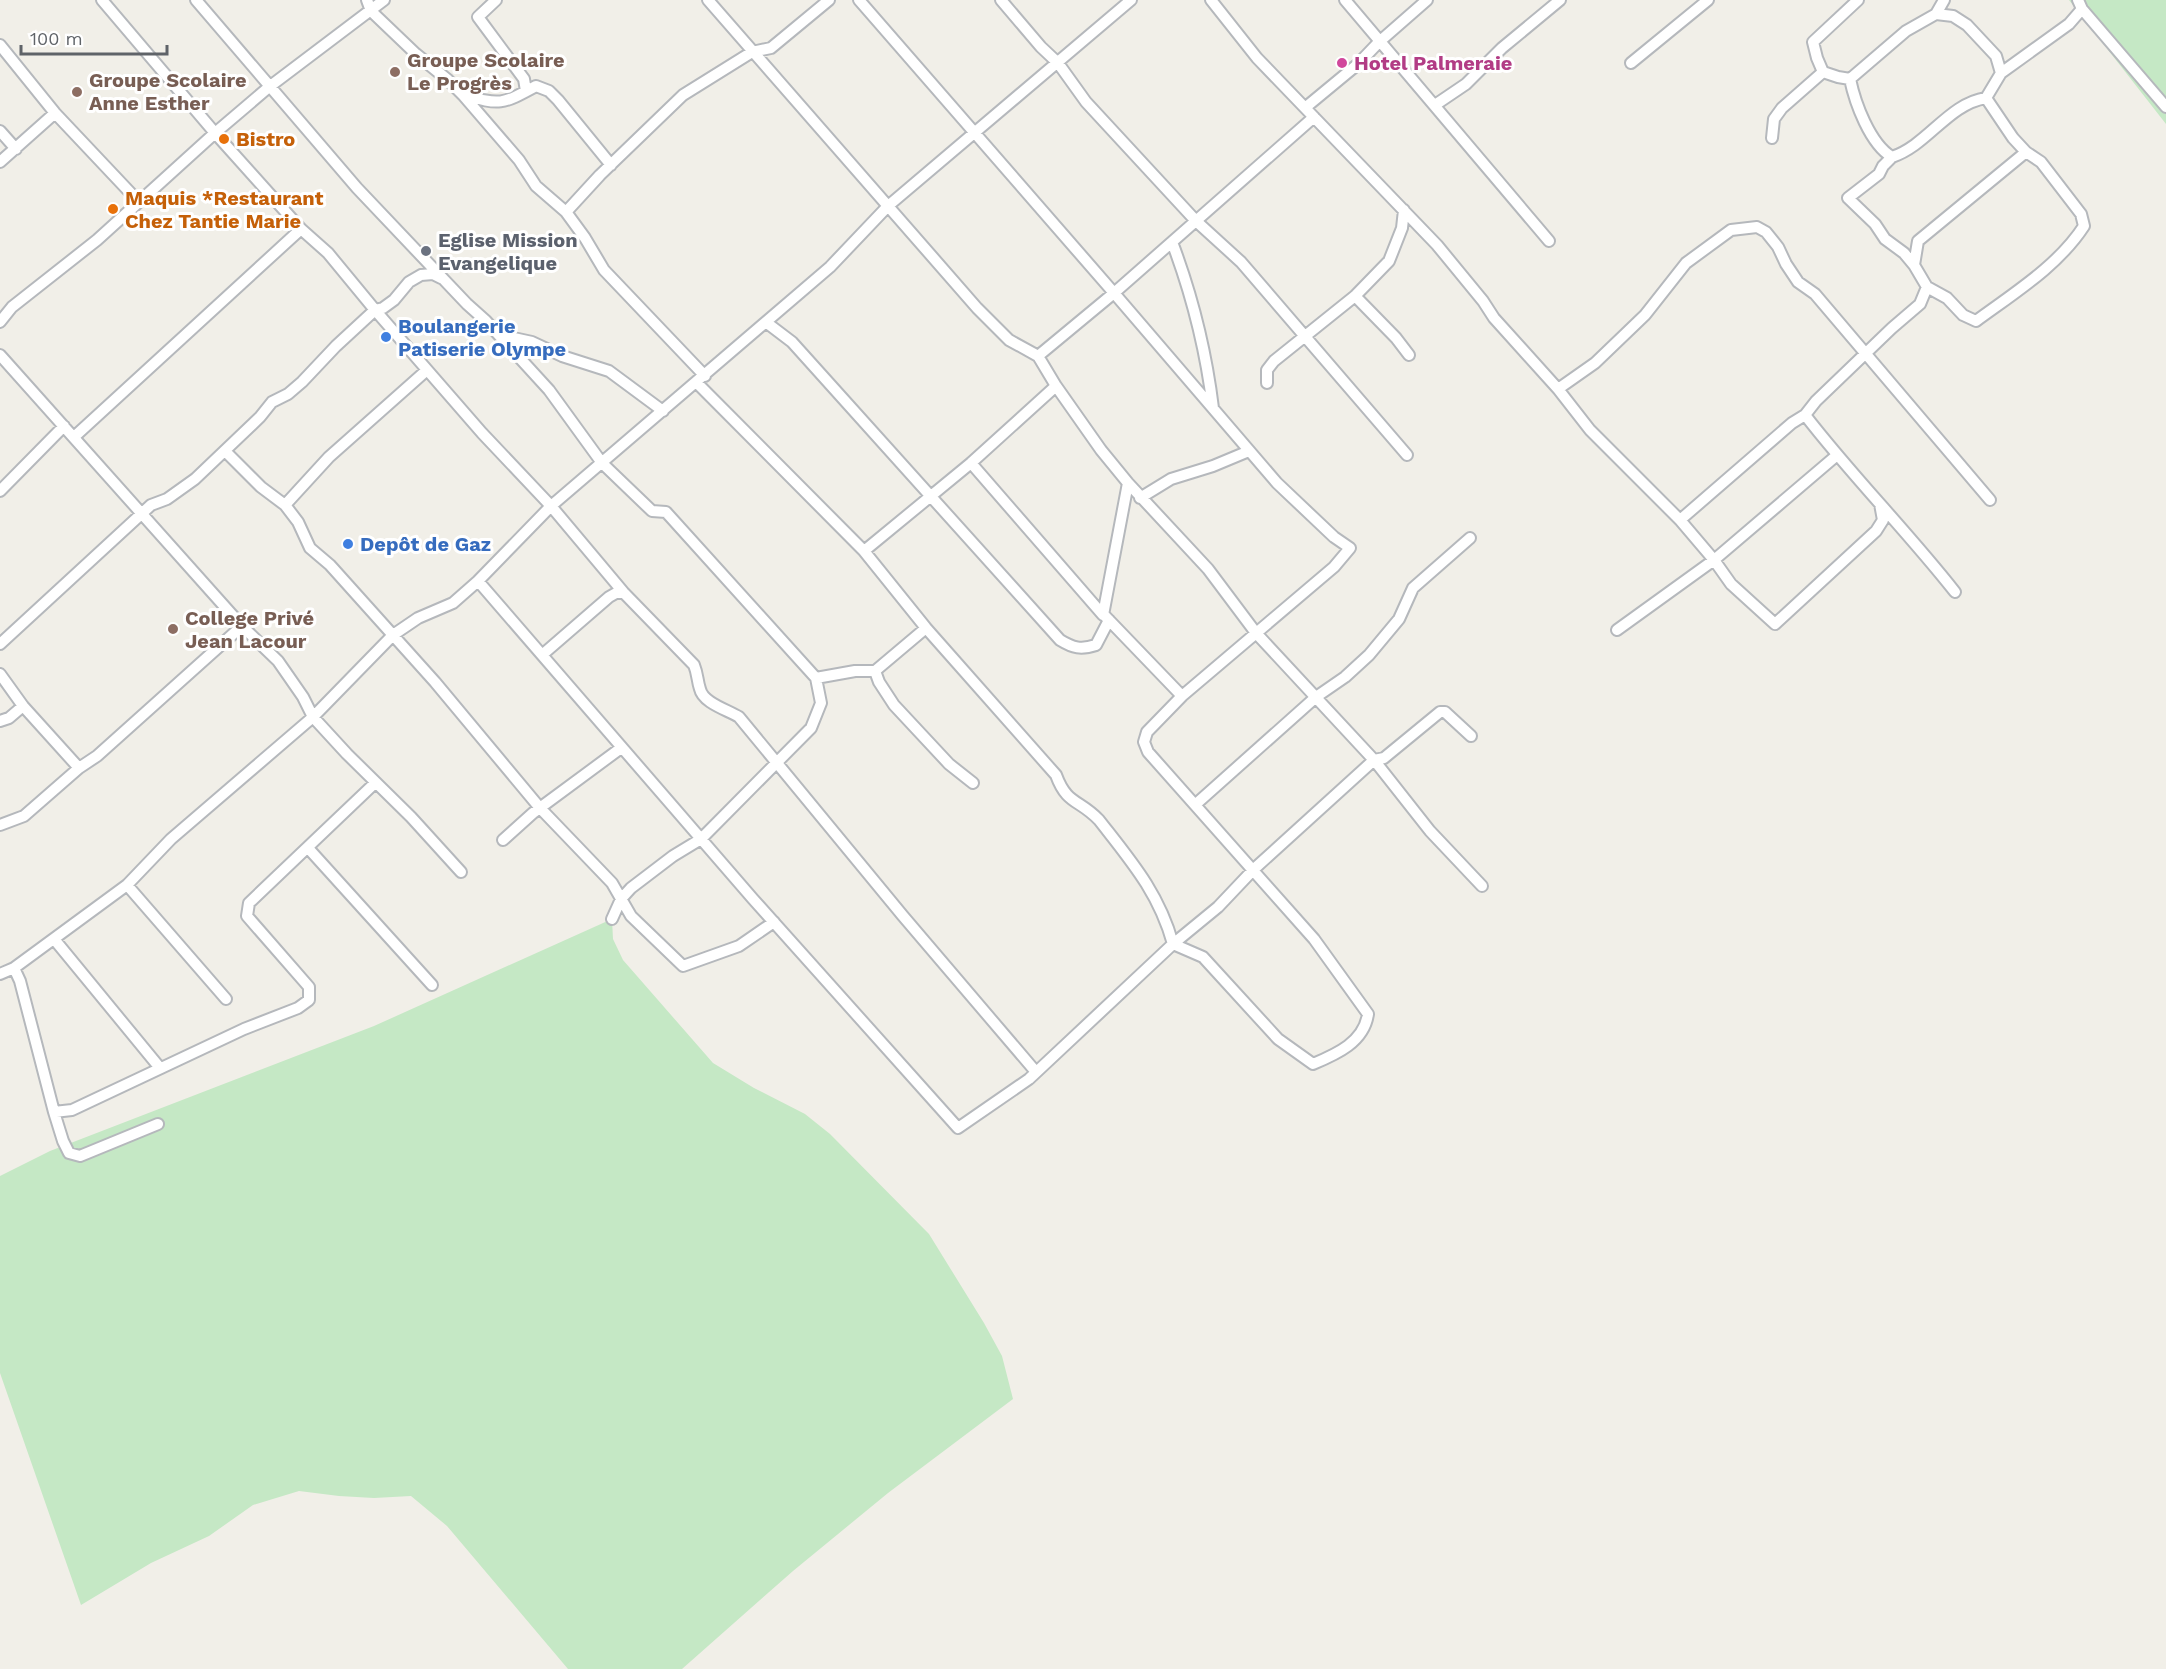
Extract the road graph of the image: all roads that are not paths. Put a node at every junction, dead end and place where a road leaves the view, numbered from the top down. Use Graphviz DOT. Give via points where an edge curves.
graph roads {
  1 [pos="102,0"];
  2 [pos="196,0"];
  3 [pos="367,0"];
  4 [pos="384,0"];
  5 [pos="496,0"];
  6 [pos="708,0"];
  7 [pos="829,0"];
  8 [pos="859,0"];
  9 [pos="1001,0"];
  10 [pos="1131,0"];
  11 [pos="1211,0"];
  12 [pos="1345,0"];
  13 [pos="1427,0"];
  14 [pos="1560,0"];
  15 [pos="1708,0"];
  16 [pos="1858,0"];
  17 [pos="1944,0"];
  18 [pos="2080,4"];
  19 [pos="371,11"];
  20 [pos="1936,14"];
  21 [pos="1379,42"];
  22 [pos="0,45"];
  23 [pos="752,52"];
  24 [pos="1058,63"];
  25 [pos="1631,63"];
  26 [pos="1823,72"];
  27 [pos="2001,73"];
  28 [pos="1850,79"];
  29 [pos="269,87"];
  30 [pos="526,91"];
  31 [pos="463,95"];
  32 [pos="1986,98"];
  33 [pos="1435,105"];
  34 [pos="1306,107"];
  35 [pos="2166,107"];
  36 [pos="55,113"];
  37 [pos="1314,117"];
  38 [pos="0,130"];
  39 [pos="215,133"];
  40 [pos="974,133"];
  41 [pos="1772,138"];
  42 [pos="16,149"];
  43 [pos="2025,152"];
  44 [pos="1892,157"];
  45 [pos="0,162"];
  46 [pos="611,165"];
  47 [pos="139,202"];
  48 [pos="888,206"];
  49 [pos="1404,210"];
  50 [pos="566,212"];
  51 [pos="1196,221"];
  52 [pos="301,229"];
  53 [pos="1549,241"];
  54 [pos="1172,242"];
  55 [pos="1914,265"];
  56 [pos="446,280"];
  57 [pos="1927,287"];
  58 [pos="1114,292"];
  59 [pos="1355,296"];
  60 [pos="375,310"];
  61 [pos="486,321"];
  62 [pos="0,322"];
  63 [pos="767,323"];
  64 [pos="1305,337"];
  65 [pos="1866,354"];
  66 [pos="0,355"];
  67 [pos="1038,356"];
  68 [pos="1409,356"];
  69 [pos="427,370"];
  70 [pos="701,379"];
  71 [pos="1266,383"];
  72 [pos="1056,386"];
  73 [pos="1558,389"];
  74 [pos="1213,408"];
  75 [pos="663,411"];
  76 [pos="1805,416"];
  77 [pos="64,426"];
  78 [pos="74,437"];
  79 [pos="225,451"];
  80 [pos="1249,451"];
  81 [pos="1407,455"];
  82 [pos="1836,456"];
  83 [pos="602,463"];
  84 [pos="971,463"];
  85 [pos="1128,483"];
  86 [pos="0,491"];
  87 [pos="930,496"];
  88 [pos="1140,498"];
  89 [pos="1990,500"];
  90 [pos="1880,504"];
  91 [pos="285,505"];
  92 [pos="551,506"];
  93 [pos="142,513"];
  94 [pos="1680,520"];
  95 [pos="1470,538"];
  96 [pos="864,551"];
  97 [pos="1714,560"];
  98 [pos="478,581"];
  99 [pos="1955,592"];
  100 [pos="624,593"];
  101 [pos="1106,617"];
  102 [pos="242,626"];
  103 [pos="926,628"];
  104 [pos="1617,630"];
  105 [pos="1257,633"];
  106 [pos="393,635"];
  107 [pos="0,644"];
  108 [pos="542,655"];
  109 [pos="875,670"];
  110 [pos="0,674"];
  111 [pos="816,678"];
  112 [pos="1182,696"];
  113 [pos="1316,697"];
  114 [pos="23,706"];
  115 [pos="313,717"];
  116 [pos="0,721"];
  117 [pos="1471,736"];
  118 [pos="621,748"];
  119 [pos="1374,760"];
  120 [pos="777,764"];
  121 [pos="79,768"];
  122 [pos="375,783"];
  123 [pos="973,783"];
  124 [pos="1196,804"];
  125 [pos="540,808"];
  126 [pos="0,825"];
  127 [pos="701,839"];
  128 [pos="503,840"];
  129 [pos="308,848"];
  130 [pos="1254,869"];
  131 [pos="461,872"];
  132 [pos="127,885"];
  133 [pos="1482,886"];
  134 [pos="621,899"];
  135 [pos="612,919"];
  136 [pos="774,922"];
  137 [pos="54,939"];
  138 [pos="1173,944"];
  139 [pos="14,968"];
  140 [pos="0,974"];
  141 [pos="432,985"];
  142 [pos="226,999"];
  143 [pos="160,1068"];
  144 [pos="1036,1072"];
  145 [pos="54,1112"];
  146 [pos="158,1124"];
  1 -- 39 [label="street"];
  2 -- 29 [label="street"];
  3 -- 19 [label="street"];
  4 -- 19 [label="street"];
  5 -- 30 [label="street" via="478,17 524,79"];
  6 -- 23 [label="street"];
  7 -- 23 [label="street" via="771,48"];
  8 -- 40 [label="street"];
  9 -- 24 [label="street"];
  10 -- 24 [label="street"];
  11 -- 34 [label="street" via="1246,46"];
  12 -- 21 [label="street"];
  13 -- 21 [label="street"];
  14 -- 33 [label="street" via="1466,84"];
  15 -- 25 [label="street"];
  16 -- 26 [label="street" via="1813,42"];
  17 -- 20 [label="street"];
  18 -- 27 [label="street" via="2069,24"];
  18 -- 35 [label="street"];
  19 -- 29 [label="street"];
  19 -- 31 [label="street"];
  20 -- 27 [label="street" via="1953,16 1966,25 1996,56"];
  20 -- 28 [label="street" via="1906,31"];
  21 -- 33 [label="street"];
  21 -- 34 [label="street"];
  22 -- 36 [label="street"];
  23 -- 46 [label="street" via="683,95"];
  23 -- 48 [label="street"];
  24 -- 40 [label="street"];
  24 -- 51 [label="street" via="1086,102"];
  26 -- 28 [label="street"];
  26 -- 41 [label="street" via="1782,108 1774,119"];
  27 -- 32 [label="street"];
  28 -- 44 [label="street" via="1867,125"];
  29 -- 39 [label="street"];
  29 -- 56 [label="street" via="357,188"];
  30 -- 31 [label="street" via="493,103"];
  30 -- 46 [label="street" via="536,86 549,91"];
  31 -- 50 [label="street" via="519,160 536,186"];
  32 -- 43 [label="street"];
  32 -- 44 [label="street" via="1959,107 1902,154"];
  33 -- 53 [label="street"];
  34 -- 37 [label="street"];
  36 -- 42 [label="street"];
  36 -- 47 [label="street"];
  37 -- 49 [label="street"];
  37 -- 51 [label="street"];
  38 -- 42 [label="street"];
  39 -- 47 [label="street"];
  39 -- 52 [label="street"];
  40 -- 48 [label="street"];
  40 -- 58 [label="street"];
  42 -- 45 [label="street"];
  43 -- 55 [label="street" via="1918,241"];
  43 -- 57 [label="street" via="2041,162 2081,214 2084,226 2077,236 2035,278 1976,321 1962,315 1947,298"];
  44 -- 55 [label="street" via="1879,174 1848,198"];
  46 -- 50 [label="street"];
  47 -- 62 [label="street" via="12,307"];
  48 -- 63 [label="street" via="830,267"];
  48 -- 67 [label="street" via="977,308 1009,340"];
  49 -- 59 [label="street" via="1402,228 1389,261"];
  49 -- 73 [label="street"];
  50 -- 70 [label="street" via="604,270"];
  51 -- 54 [label="street"];
  51 -- 64 [label="street" via="1241,262"];
  52 -- 60 [label="street" via="328,253"];
  52 -- 78 [label="street"];
  54 -- 58 [label="street"];
  54 -- 74 [label="street" via="1190,292"];
  55 -- 57 [label="street"];
  56 -- 60 [label="street" via="421,274 383,308"];
  56 -- 61 [label="street"];
  57 -- 65 [label="street" via="1920,304"];
  58 -- 67 [label="street"];
  58 -- 74 [label="street"];
  59 -- 64 [label="street"];
  59 -- 68 [label="street"];
  60 -- 69 [label="street"];
  60 -- 79 [label="street" via="302,382 272,402"];
  61 -- 75 [label="street" via="509,337 609,371"];
  61 -- 83 [label="street" via="549,390"];
  63 -- 70 [label="street"];
  63 -- 87 [label="street" via="792,342"];
  64 -- 71 [label="street" via="1274,361 1267,370"];
  64 -- 81 [label="street"];
  65 -- 73 [label="street" via="1815,294 1798,282 1778,247 1757,227 1731,230 1686,263 1645,315 1595,363"];
  65 -- 76 [label="street" via="1815,401"];
  65 -- 89 [label="street"];
  66 -- 77 [label="street"];
  67 -- 72 [label="street"];
  69 -- 91 [label="street" via="329,457"];
  69 -- 92 [label="street"];
  70 -- 75 [label="street"];
  70 -- 96 [label="street"];
  72 -- 84 [label="street"];
  72 -- 85 [label="street"];
  73 -- 94 [label="street" via="1590,430"];
  74 -- 80 [label="street"];
  75 -- 83 [label="street"];
  76 -- 82 [label="street"];
  76 -- 94 [label="street"];
  77 -- 78 [label="street"];
  77 -- 86 [label="street"];
  78 -- 93 [label="street"];
  79 -- 91 [label="street"];
  79 -- 93 [label="street" via="177,493"];
  80 -- 88 [label="street" via="1171,478"];
  80 -- 105 [label="street" via="1276,483 1350,548 1334,567"];
  82 -- 90 [label="street"];
  82 -- 97 [label="street"];
  83 -- 92 [label="street"];
  83 -- 111 [label="street" via="652,511 666,512"];
  84 -- 87 [label="street"];
  84 -- 101 [label="street"];
  85 -- 88 [label="street"];
  85 -- 101 [label="street"];
  87 -- 96 [label="street"];
  87 -- 101 [label="street" via="1070,647 1084,649 1096,645"];
  88 -- 105 [label="street" via="1208,569"];
  90 -- 97 [label="street" via="1883,520 1876,531 1775,624 1731,584"];
  90 -- 99 [label="street"];
  91 -- 106 [label="street" via="310,548"];
  92 -- 98 [label="street"];
  92 -- 100 [label="street"];
  93 -- 102 [label="street"];
  93 -- 107 [label="street"];
  94 -- 97 [label="street"];
  95 -- 113 [label="street" via="1413,588 1399,619 1369,655"];
  96 -- 103 [label="street"];
  97 -- 104 [label="street"];
  98 -- 106 [label="street" via="453,603 418,618"];
  98 -- 108 [label="street"];
  100 -- 108 [label="street" via="609,597"];
  100 -- 120 [label="street" via="694,665 706,700 740,717"];
  101 -- 112 [label="street"];
  102 -- 115 [label="street" via="278,661"];
  102 -- 121 [label="street"];
  103 -- 109 [label="street"];
  103 -- 138 [label="street" via="1056,775 1064,795 1090,811 1112,836 1155,895"];
  105 -- 112 [label="street"];
  105 -- 113 [label="street"];
  106 -- 115 [label="street"];
  106 -- 125 [label="street"];
  108 -- 118 [label="street"];
  109 -- 111 [label="street"];
  109 -- 123 [label="street" via="894,705 949,764"];
  110 -- 114 [label="street"];
  111 -- 120 [label="street" via="821,703 811,728"];
  112 -- 124 [label="street" via="1148,732 1144,742 1148,752"];
  113 -- 119 [label="street"];
  113 -- 124 [label="street"];
  114 -- 116 [label="street"];
  114 -- 121 [label="street"];
  115 -- 122 [label="street"];
  115 -- 132 [label="street" via="171,839"];
  117 -- 119 [label="street" via="1445,712 1440,712 1384,758"];
  118 -- 125 [label="street"];
  118 -- 127 [label="street"];
  119 -- 130 [label="street"];
  119 -- 133 [label="street" via="1430,831"];
  120 -- 127 [label="street"];
  120 -- 144 [label="street"];
  121 -- 126 [label="street" via="24,816"];
  122 -- 129 [label="street"];
  122 -- 131 [label="street"];
  124 -- 130 [label="street"];
  125 -- 128 [label="street"];
  125 -- 134 [label="street" via="612,883"];
  127 -- 134 [label="street" via="646,876"];
  127 -- 136 [label="street"];
  129 -- 141 [label="street"];
  129 -- 143 [label="street" via="249,903 247,916 309,987 309,1000"];
  130 -- 138 [label="street" via="1218,907"];
  130 -- 138 [label="street" via="1314,939 1368,1014 1360,1036 1338,1054 1313,1064 1278,1039 1203,957"];
  132 -- 137 [label="street"];
  132 -- 142 [label="street"];
  134 -- 135 [label="street"];
  134 -- 136 [label="street" via="631,916 683,966 739,946"];
  136 -- 144 [label="street" via="958,1128"];
  137 -- 139 [label="street"];
  137 -- 143 [label="street"];
  138 -- 144 [label="street"];
  139 -- 140 [label="street"];
  139 -- 145 [label="street"];
  143 -- 145 [label="street" via="72,1110"];
  145 -- 146 [label="street" via="69,1153 81,1156"];
}
